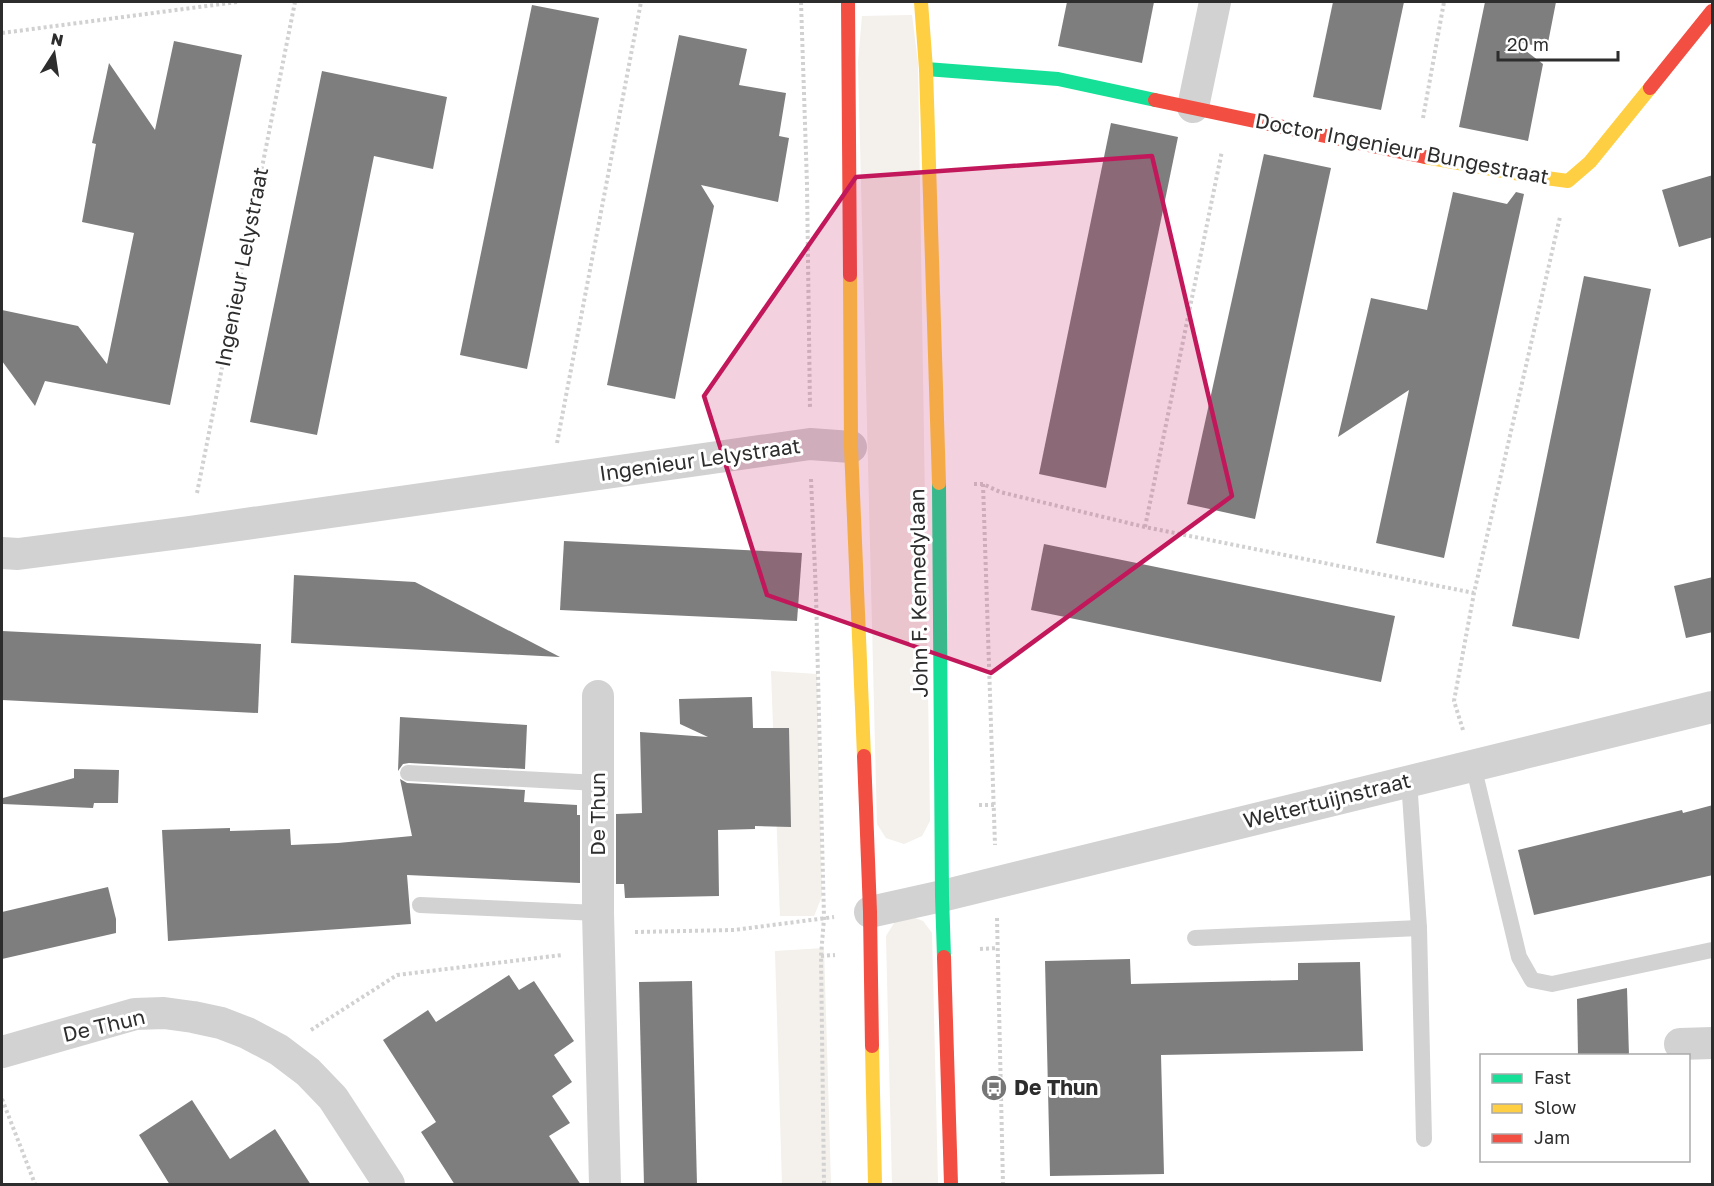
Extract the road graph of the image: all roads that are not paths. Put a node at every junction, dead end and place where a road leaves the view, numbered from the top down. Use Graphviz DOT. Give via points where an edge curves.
graph roads {
  1 [pos="848,2"];
  2 [pos="921,2"];
  3 [pos="1215,2"];
  4 [pos="1713,11"];
  5 [pos="926,69"];
  6 [pos="1193,107"];
  7 [pos="851,447"];
  8 [pos="2,553"];
  9 [pos="598,696"];
  10 [pos="1713,707"];
  11 [pos="1473,765"];
  12 [pos="408,773"];
  13 [pos="1409,780"];
  14 [pos="598,783"];
  15 [pos="942,896"];
  16 [pos="420,905"];
  17 [pos="870,912"];
  18 [pos="1419,928"];
  19 [pos="598,932"];
  20 [pos="1195,938"];
  21 [pos="1713,950"];
  22 [pos="1713,1043"];
  23 [pos="1680,1044"];
  24 [pos="2,1052"];
  25 [pos="1424,1138"];
  26 [pos="389,1185"];
  27 [pos="605,1185"];
  28 [pos="875,1185"];
  29 [pos="951,1185"];
  1 -- 7 [label="street"];
  2 -- 5 [label="street, John F. Kennedylaan"];
  3 -- 6 [label="street"];
  4 -- 6 [label="street, Doctor Ingenieur Bungestraat" via="1590,162 1568,181"];
  5 -- 6 [label="street, Doctor Ingenieur Bungestraat" via="1058,79"];
  5 -- 15 [label="street, John F. Kennedylaan" via="939,485"];
  7 -- 8 [label="street, Ingenieur Lelystraat" via="810,444 189,532"];
  7 -- 17 [label="street"];
  9 -- 14 [label="street, De Thun"];
  10 -- 11 [label="street, Weltertuijnstraat"];
  11 -- 13 [label="street, Weltertuijnstraat"];
  11 -- 21 [label="lane" via="1519,957 1532,980 1552,984"];
  12 -- 14 [label="lane"];
  13 -- 15 [label="street, Weltertuijnstraat"];
  13 -- 18 [label="lane"];
  14 -- 19 [label="street, De Thun"];
  15 -- 17 [label="street, Weltertuijnstraat"];
  15 -- 29 [label="street, John F. Kennedylaan"];
  16 -- 19 [label="lane"];
  17 -- 28 [label="street"];
  18 -- 20 [label="lane"];
  18 -- 25 [label="lane"];
  19 -- 27 [label="street, De Thun"];
  22 -- 23 [label="street"];
  24 -- 26 [label="street, De Thun" via="135,1014 164,1013 220,1023 279,1050 308,1072 333,1098"];
}
